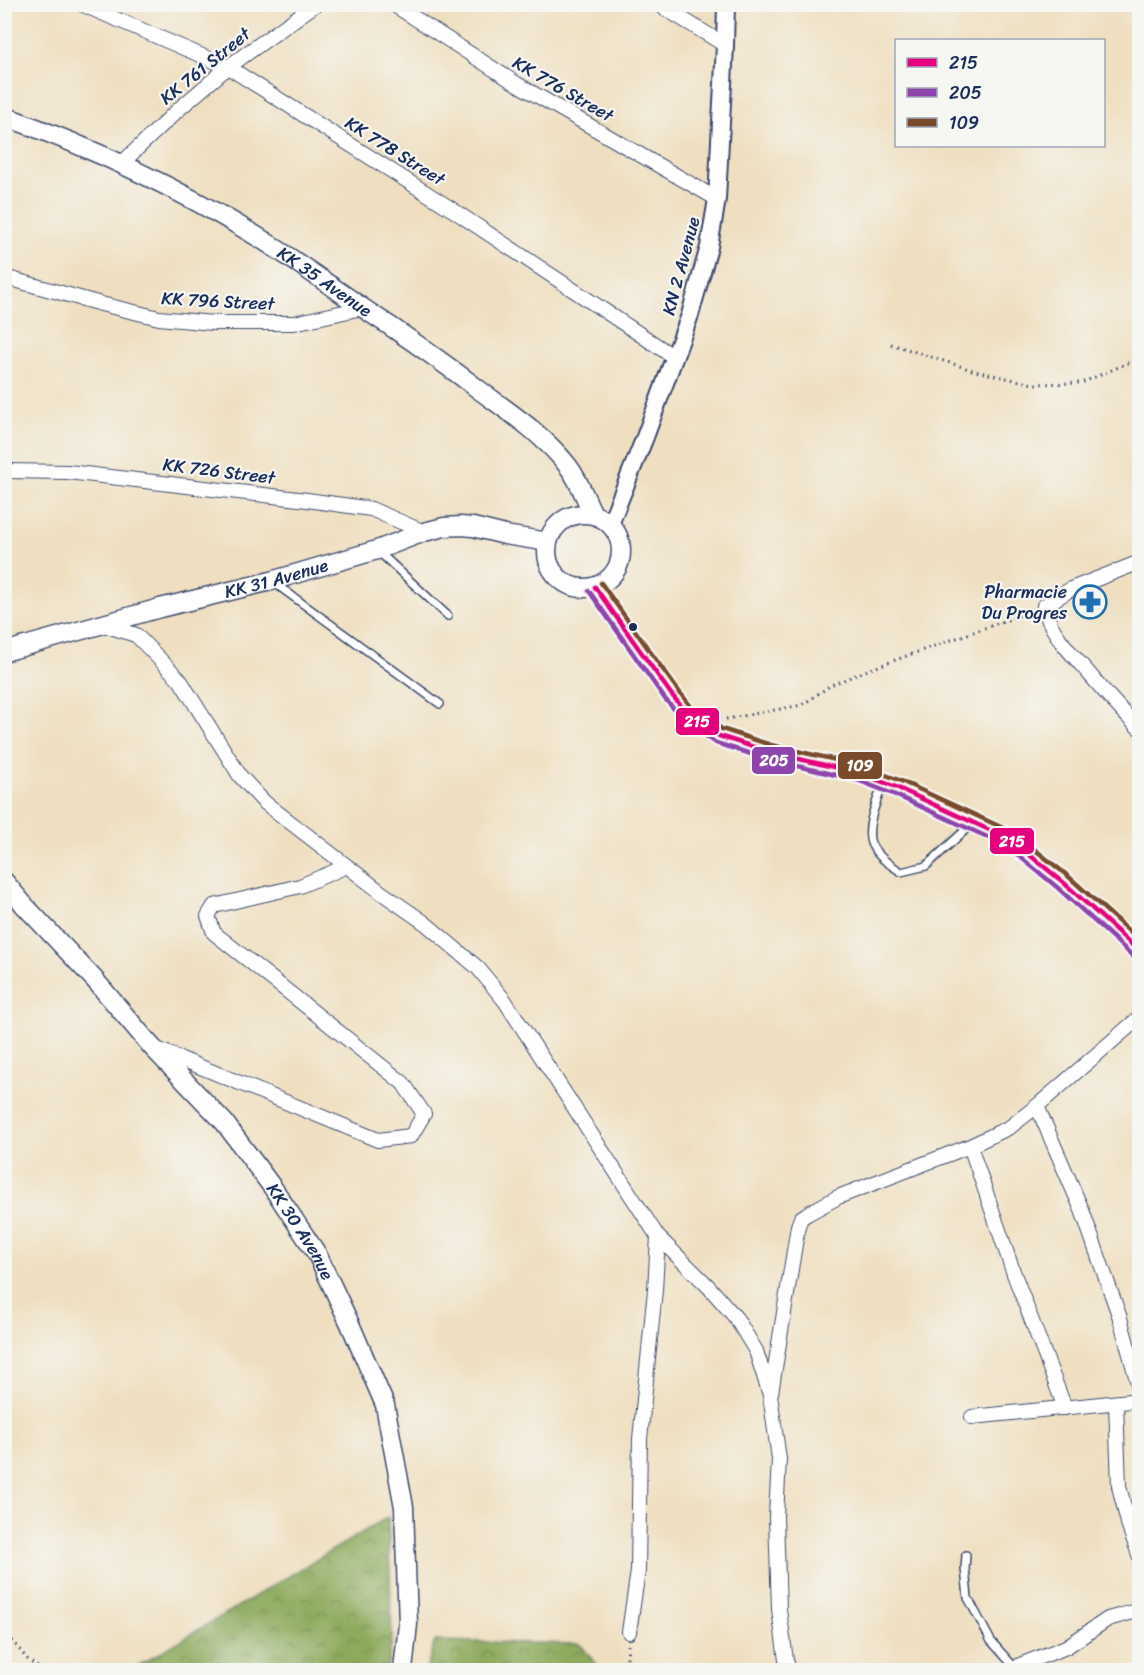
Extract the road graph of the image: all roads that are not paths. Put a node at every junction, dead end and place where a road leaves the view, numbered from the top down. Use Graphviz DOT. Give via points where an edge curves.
graph roads {
  1 [pos="81,4"];
  2 [pos="316,4"];
  3 [pos="393,4"];
  4 [pos="658,4"];
  5 [pos="726,4"];
  6 [pos="726,45"];
  7 [pos="228,67"];
  8 [pos="4,116"];
  9 [pos="122,163"];
  10 [pos="717,199"];
  11 [pos="4,278"];
  12 [pos="362,308"];
  13 [pos="674,357"];
  14 [pos="4,471"];
  15 [pos="592,514"];
  16 [pos="610,524"];
  17 [pos="424,532"];
  18 [pos="548,542"];
  19 [pos="377,550"];
  20 [pos="1140,562"];
  21 [pos="271,581"];
  22 [pos="595,587"];
  23 [pos="448,616"];
  24 [pos="99,624"];
  25 [pos="4,652"];
  26 [pos="440,704"];
  27 [pos="1140,729"];
  28 [pos="884,782"];
  29 [pos="974,823"];
  30 [pos="347,866"];
  31 [pos="4,881"];
  32 [pos="1140,952"];
  33 [pos="1140,1017"];
  34 [pos="152,1047"];
  35 [pos="1037,1106"];
  36 [pos="970,1146"];
  37 [pos="658,1237"];
  38 [pos="1140,1391"];
  39 [pos="770,1395"];
  40 [pos="1140,1400"];
  41 [pos="1116,1402"];
  42 [pos="1065,1408"];
  43 [pos="972,1417"];
  44 [pos="966,1555"];
  45 [pos="1140,1557"];
  46 [pos="1140,1610"];
  47 [pos="630,1632"];
  48 [pos="403,1671"];
  49 [pos="789,1671"];
  50 [pos="1017,1671"];
  1 -- 7 [label="street, KK 778 Street"];
  2 -- 7 [label="street, KK 761 Street"];
  3 -- 10 [label="street, KK 776 Street" via="517,84"];
  4 -- 6 [label="street"];
  5 -- 6 [label="street, KN 2 Avenue"];
  6 -- 10 [label="street, KN 2 Avenue"];
  7 -- 9 [label="street, KK 761 Street"];
  7 -- 13 [label="street, KK 778 Street"];
  8 -- 9 [label="main road, KK 35 Avenue"];
  9 -- 12 [label="main road, KK 35 Avenue" via="258,237"];
  10 -- 13 [label="street, KN 2 Avenue" via="709,247"];
  11 -- 12 [label="street, KK 796 Street" via="159,318 213,323 294,323"];
  12 -- 15 [label="main road, KK 35 Avenue" via="411,339 542,439 575,475"];
  13 -- 16 [label="street, KN 2 Avenue"];
  14 -- 17 [label="street, KK 726 Street" via="68,472 317,501 371,509"];
  15 -- 16 [label="main road"];
  15 -- 18 [label="main road" via="564,519"];
  16 -- 22 [label="main road" via="620,540 621,559 612,576"];
  17 -- 18 [label="main road, KK 31 Avenue" via="461,526"];
  17 -- 19 [label="main road, KK 31 Avenue"];
  18 -- 22 [label="main road" via="548,561 559,578 576,587"];
  19 -- 21 [label="main road, KK 31 Avenue"];
  19 -- 23 [label="lane"];
  20 -- 27 [label="street" via="1071,589 1044,606 1063,645"];
  21 -- 24 [label="main road, KK 31 Avenue"];
  21 -- 26 [label="lane"];
  22 -- 28 [label="main road" via="671,694 701,724 719,736 769,752"];
  24 -- 25 [label="main road, KK 31 Avenue"];
  24 -- 30 [label="street" via="140,638 180,680 240,776 264,802"];
  28 -- 29 [label="main road"];
  28 -- 29 [label="lane" via="870,820 871,846 901,872 926,866"];
  29 -- 32 [label="main road" via="1011,840"];
  30 -- 34 [label="street" via="300,886 214,906 208,916 214,933 403,1083 424,1114 411,1136 378,1140"];
  30 -- 37 [label="street" via="478,968 505,1000"];
  31 -- 34 [label="main road, KK 30 Avenue"];
  33 -- 35 [label="street"];
  34 -- 48 [label="main road, KK 30 Avenue" via="224,1122 317,1254 385,1405 404,1507 408,1624"];
  35 -- 36 [label="street" via="1010,1127"];
  35 -- 38 [label="street" via="1086,1221 1120,1318"];
  36 -- 39 [label="street" via="838,1197 801,1218"];
  36 -- 42 [label="street"];
  37 -- 39 [label="street" via="736,1318 756,1351"];
  37 -- 47 [label="street" via="640,1439 638,1571"];
  39 -- 49 [label="street" via="779,1459 779,1609"];
  40 -- 41 [label="street"];
  41 -- 42 [label="street"];
  41 -- 45 [label="street" via="1119,1486"];
  42 -- 43 [label="street"];
  44 -- 50 [label="lane" via="968,1598 991,1641"];
  46 -- 50 [label="street" via="1108,1620 1066,1647 1020,1665"];
}
